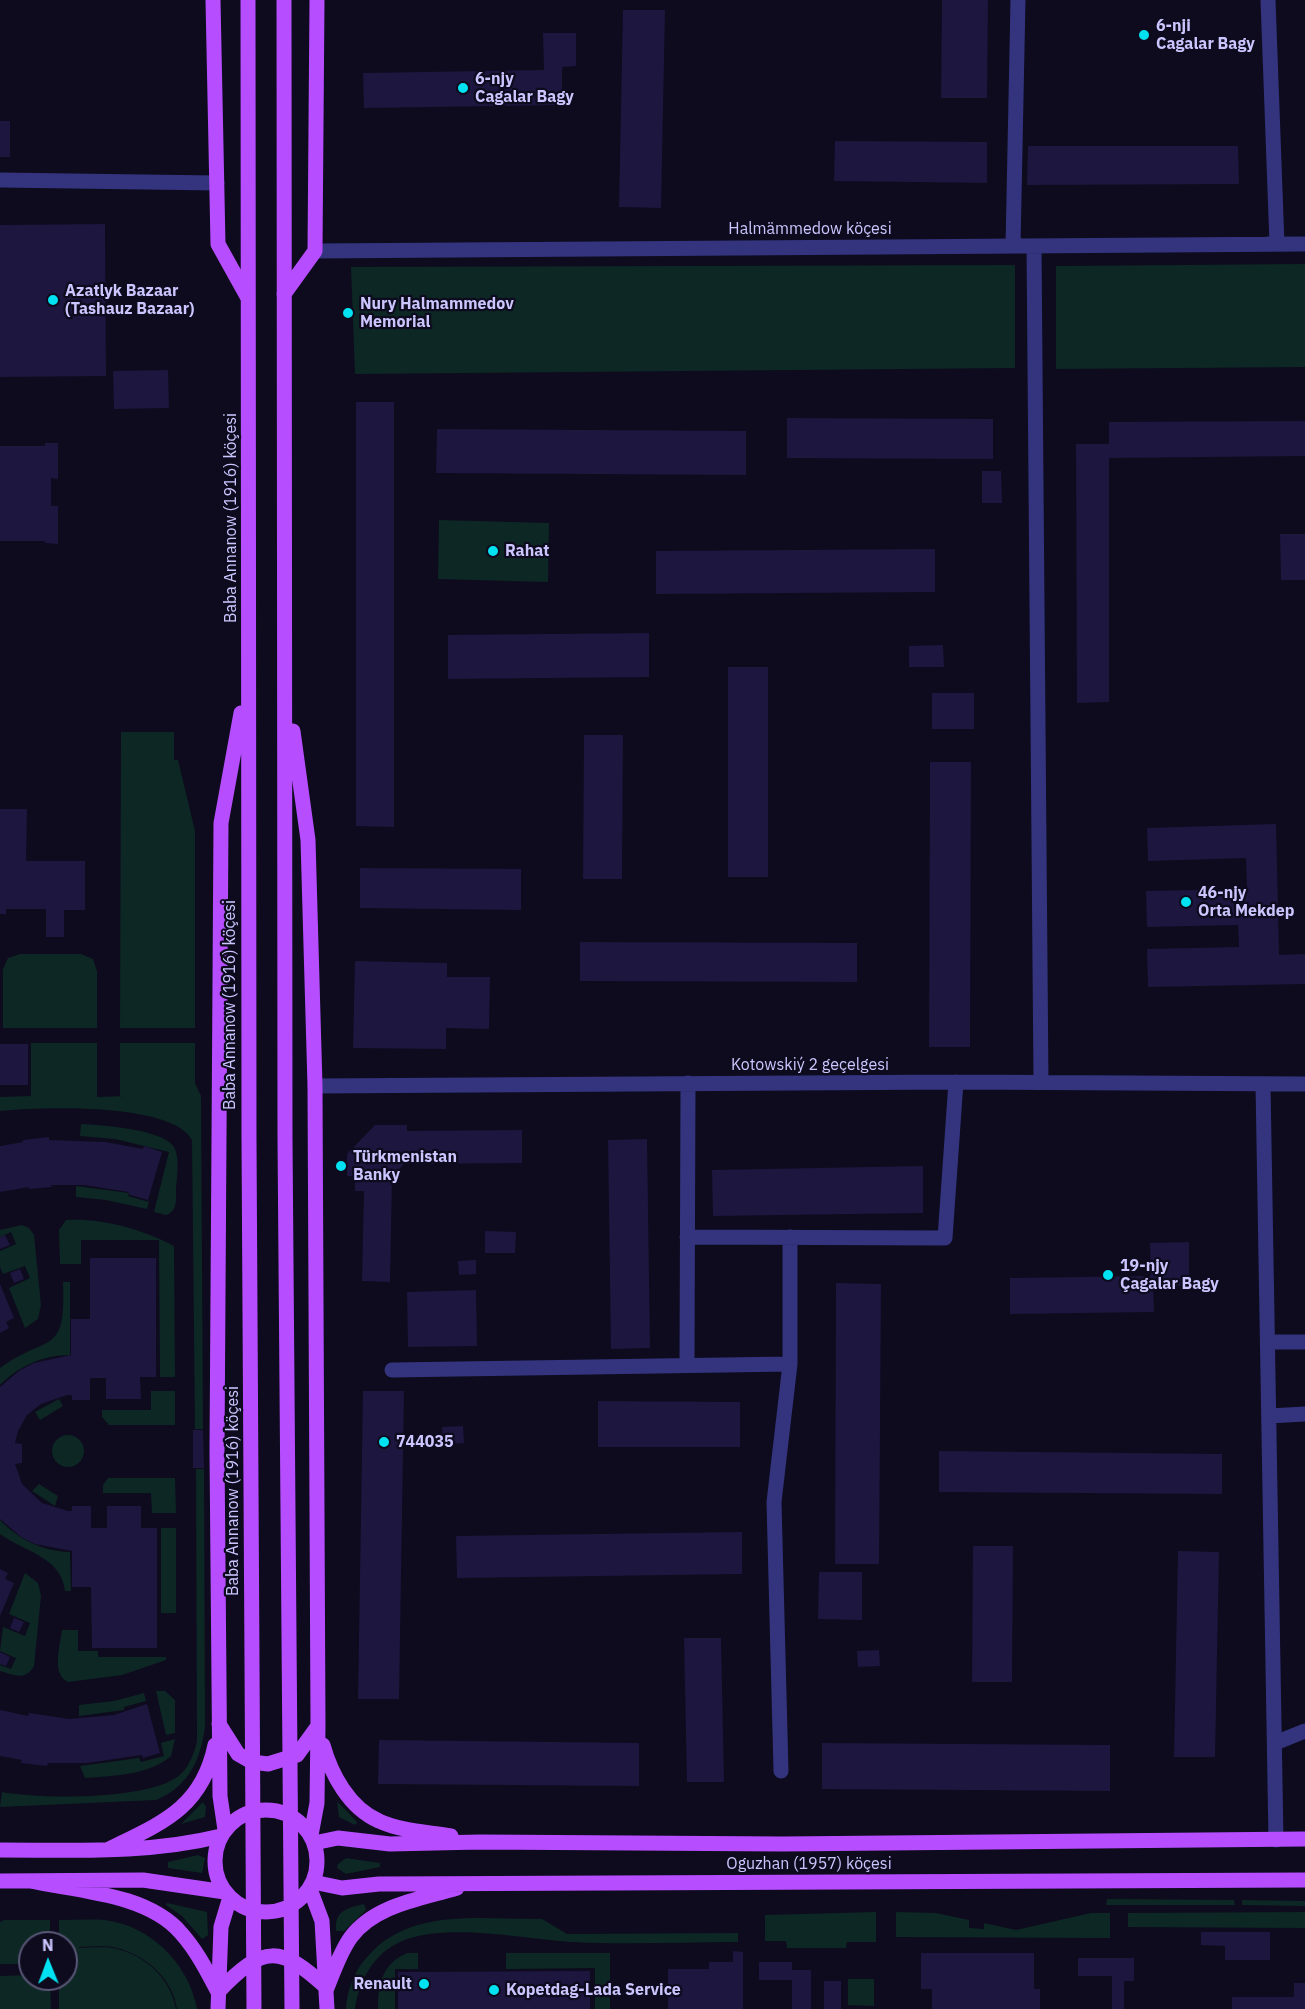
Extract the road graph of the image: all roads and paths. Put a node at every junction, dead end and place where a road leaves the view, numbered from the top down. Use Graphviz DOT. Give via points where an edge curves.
graph roads {
  1 [pos="213,0"];
  2 [pos="248,0"];
  3 [pos="284,0"];
  4 [pos="317,0"];
  5 [pos="1018,0"];
  6 [pos="1268,0"];
  7 [pos="0,180"];
  8 [pos="217,183"];
  9 [pos="1278,244"];
  10 [pos="1305,244"];
  11 [pos="1013,246"];
  12 [pos="1034,246"];
  13 [pos="315,251"];
  14 [pos="284,294"];
  15 [pos="249,301"];
  16 [pos="285,675"];
  17 [pos="248,678"];
  18 [pos="956,1082"];
  19 [pos="1041,1082"];
  20 [pos="688,1083"];
  21 [pos="1263,1084"];
  22 [pos="1305,1084"];
  23 [pos="315,1086"];
  24 [pos="687,1237"];
  25 [pos="790,1237"];
  26 [pos="1268,1341"];
  27 [pos="1305,1342"];
  28 [pos="687,1363"];
  29 [pos="790,1364"];
  30 [pos="392,1370"];
  31 [pos="1305,1414"];
  32 [pos="1269,1416"];
  33 [pos="219,1724"];
  34 [pos="318,1726"];
  35 [pos="1305,1731"];
  36 [pos="1275,1743"];
  37 [pos="781,1771"];
  38 [pos="223,1833"];
  39 [pos="312,1839"];
  40 [pos="1276,1839"];
  41 [pos="1305,1839"];
  42 [pos="480,1842"];
  43 [pos="106,1850"];
  44 [pos="0,1851"];
  45 [pos="1305,1880"];
  46 [pos="0,1881"];
  47 [pos="30,1881"];
  48 [pos="474,1883"];
  49 [pos="312,1886"];
  50 [pos="227,1895"];
  51 [pos="327,1988"];
  52 [pos="218,1992"];
  53 [pos="218,2009"];
  54 [pos="255,2009"];
  55 [pos="292,2009"];
  56 [pos="327,2009"];
  1 -- 8 [label="main road"];
  2 -- 15 [label="main road, Baba Annanow (1916) köçesi"];
  3 -- 14 [label="main road"];
  4 -- 13 [label="main road"];
  5 -- 11 [label="street"];
  6 -- 9 [label="street"];
  7 -- 8 [label="street"];
  8 -- 15 [label="main road" via="218,244"];
  9 -- 10 [label="street, Halmämmedow köçesi"];
  9 -- 11 [label="street"];
  9 -- 12 [label="street, Halmämmedow köçesi"];
  11 -- 12 [label="street, Halmämmedow köçesi"];
  11 -- 13 [label="street, Halmämmedow köçesi"];
  12 -- 19 [label="street"];
  13 -- 14 [label="main road"];
  14 -- 16 [label="main road"];
  15 -- 17 [label="main road, Baba Annanow (1916) köçesi"];
  16 -- 23 [label="main road" via="308,840"];
  16 -- 55 [label="main road"];
  17 -- 33 [label="main road" via="220,823"];
  17 -- 54 [label="main road, Baba Annanow (1916) köçesi"];
  18 -- 19 [label="street, Kotowskiý 2 geçelgesi"];
  18 -- 20 [label="street, Kotowskiý 2 geçelgesi"];
  18 -- 25 [label="street" via="945,1238"];
  19 -- 21 [label="street, Kotowskiý 2 geçelgesi"];
  20 -- 23 [label="street, Kotowskiý 2 geçelgesi"];
  20 -- 24 [label="street"];
  21 -- 22 [label="street, Kotowskiý 2 geçelgesi"];
  21 -- 26 [label="street"];
  23 -- 34 [label="main road"];
  24 -- 25 [label="street"];
  24 -- 28 [label="street"];
  25 -- 29 [label="street"];
  26 -- 27 [label="street"];
  26 -- 32 [label="street"];
  28 -- 29 [label="street"];
  28 -- 30 [label="street"];
  29 -- 37 [label="street" via="774,1502"];
  31 -- 32 [label="street"];
  32 -- 36 [label="street"];
  33 -- 34 [label="main road" via="238,1754 252,1762 268,1764 297,1755"];
  33 -- 38 [label="main road"];
  33 -- 43 [label="main road" via="212,1756 193,1798 163,1822"];
  34 -- 39 [label="main road" via="317,1803"];
  34 -- 42 [label="main road" via="329,1768 342,1789 377,1821"];
  35 -- 36 [label="street"];
  36 -- 40 [label="street"];
  38 -- 39 [label="main road" via="245,1815 269,1810 300,1822"];
  38 -- 43 [label="main road" via="184,1845"];
  38 -- 50 [label="main road" via="215,1864"];
  39 -- 42 [label="main road, Oguzhan (1957) köçesi" via="390,1844"];
  39 -- 49 [label="main road" via="317,1863"];
  40 -- 41 [label="main road, Oguzhan (1957) köçesi"];
  40 -- 42 [label="main road, Oguzhan (1957) köçesi" via="795,1844"];
  43 -- 44 [label="main road"];
  45 -- 48 [label="main road, Oguzhan (1957) köçesi"];
  46 -- 47 [label="main road"];
  47 -- 50 [label="main road" via="143,1880"];
  47 -- 52 [label="main road" via="135,1902 157,1914 180,1931"];
  48 -- 49 [label="main road, Oguzhan (1957) köçesi"];
  48 -- 51 [label="main road" via="394,1906 369,1921 352,1936"];
  49 -- 50 [label="main road" via="300,1900 272,1912 242,1906"];
  49 -- 51 [label="main road" via="322,1921"];
  50 -- 52 [label="main road"];
  51 -- 52 [label="main road" via="288,1956 265,1956 238,1970"];
  51 -- 56 [label="main road"];
  52 -- 53 [label="main road"];
}
